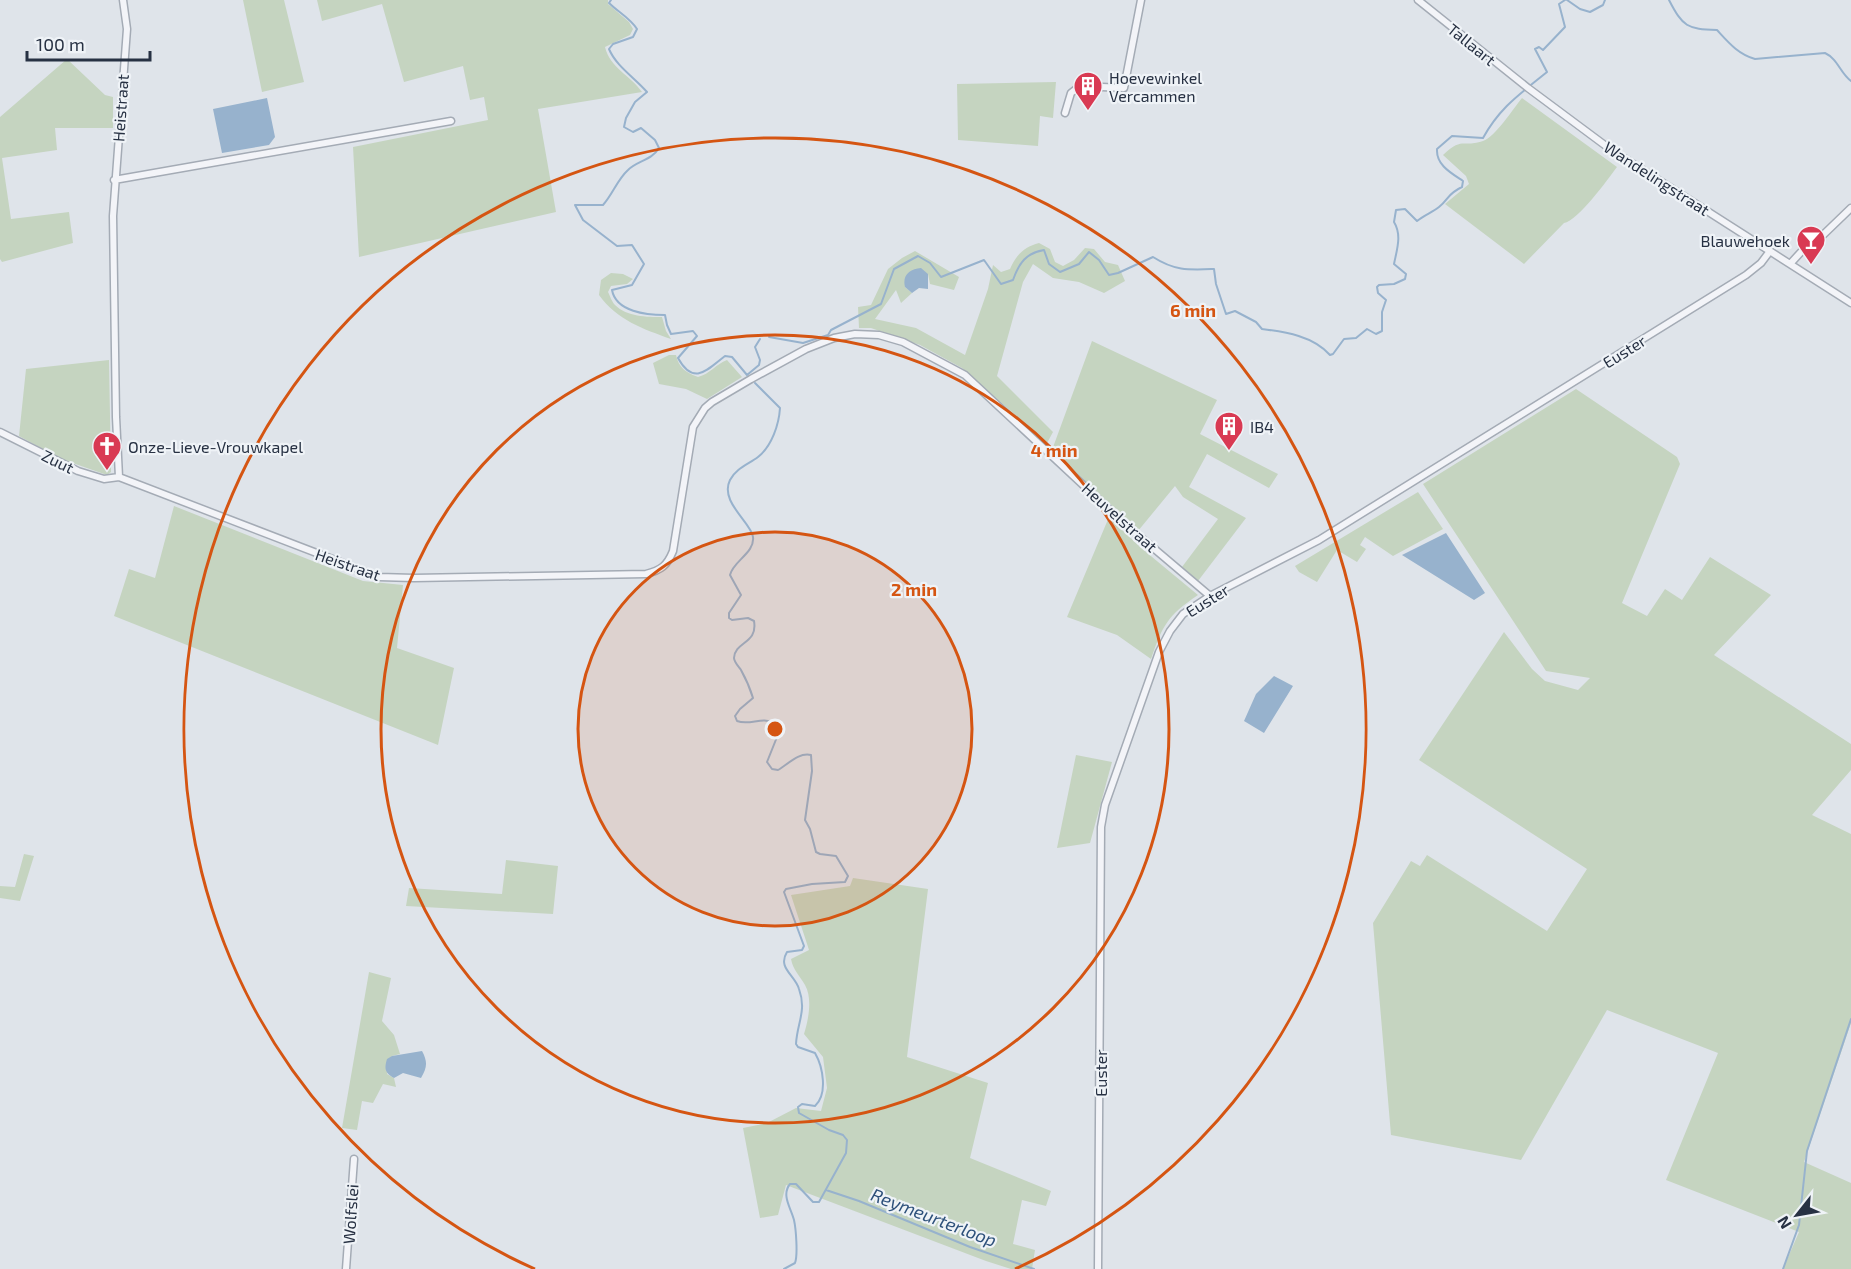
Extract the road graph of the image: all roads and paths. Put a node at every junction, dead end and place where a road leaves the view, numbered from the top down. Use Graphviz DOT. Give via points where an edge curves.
graph roads {
  1 [pos="123,0"];
  2 [pos="1141,0"];
  3 [pos="1418,0"];
  4 [pos="1527,88"];
  5 [pos="1065,113"];
  6 [pos="451,121"];
  7 [pos="114,180"];
  8 [pos="1851,208"];
  9 [pos="1770,251"];
  10 [pos="1791,264"];
  11 [pos="1851,303"];
  12 [pos="751,379"];
  13 [pos="0,432"];
  14 [pos="119,477"];
  15 [pos="1210,596"];
  16 [pos="354,1159"];
  17 [pos="346,1269"];
  18 [pos="1098,1269"];
  1 -- 7 [label="street, Heistraat" via="126,28"];
  2 -- 5 [label="street" via="1124,88 1080,86 1071,93"];
  3 -- 4 [label="street, Tallaart"];
  4 -- 9 [label="street, Wandelingstraat" via="1610,149"];
  6 -- 7 [label="street"];
  7 -- 14 [label="street, Heistraat"];
  8 -- 10 [label="street"];
  9 -- 10 [label="street, Wandelingstraat"];
  9 -- 15 [label="street, Euster" via="1746,275 1319,540"];
  10 -- 11 [label="street, Wandelingstraat"];
  12 -- 14 [label="street, Heistraat" via="712,402 693,427 673,551 661,570 646,574 379,576"];
  12 -- 15 [label="street, Heuvelstraat" via="806,349 855,334 879,335 926,352 965,375 1125,524"];
  13 -- 14 [label="street, Zuut" via="78,471 104,479"];
  15 -- 18 [label="street, Euster" via="1183,614 1159,652 1101,827"];
  16 -- 17 [label="street, Wolfslei"];
}
